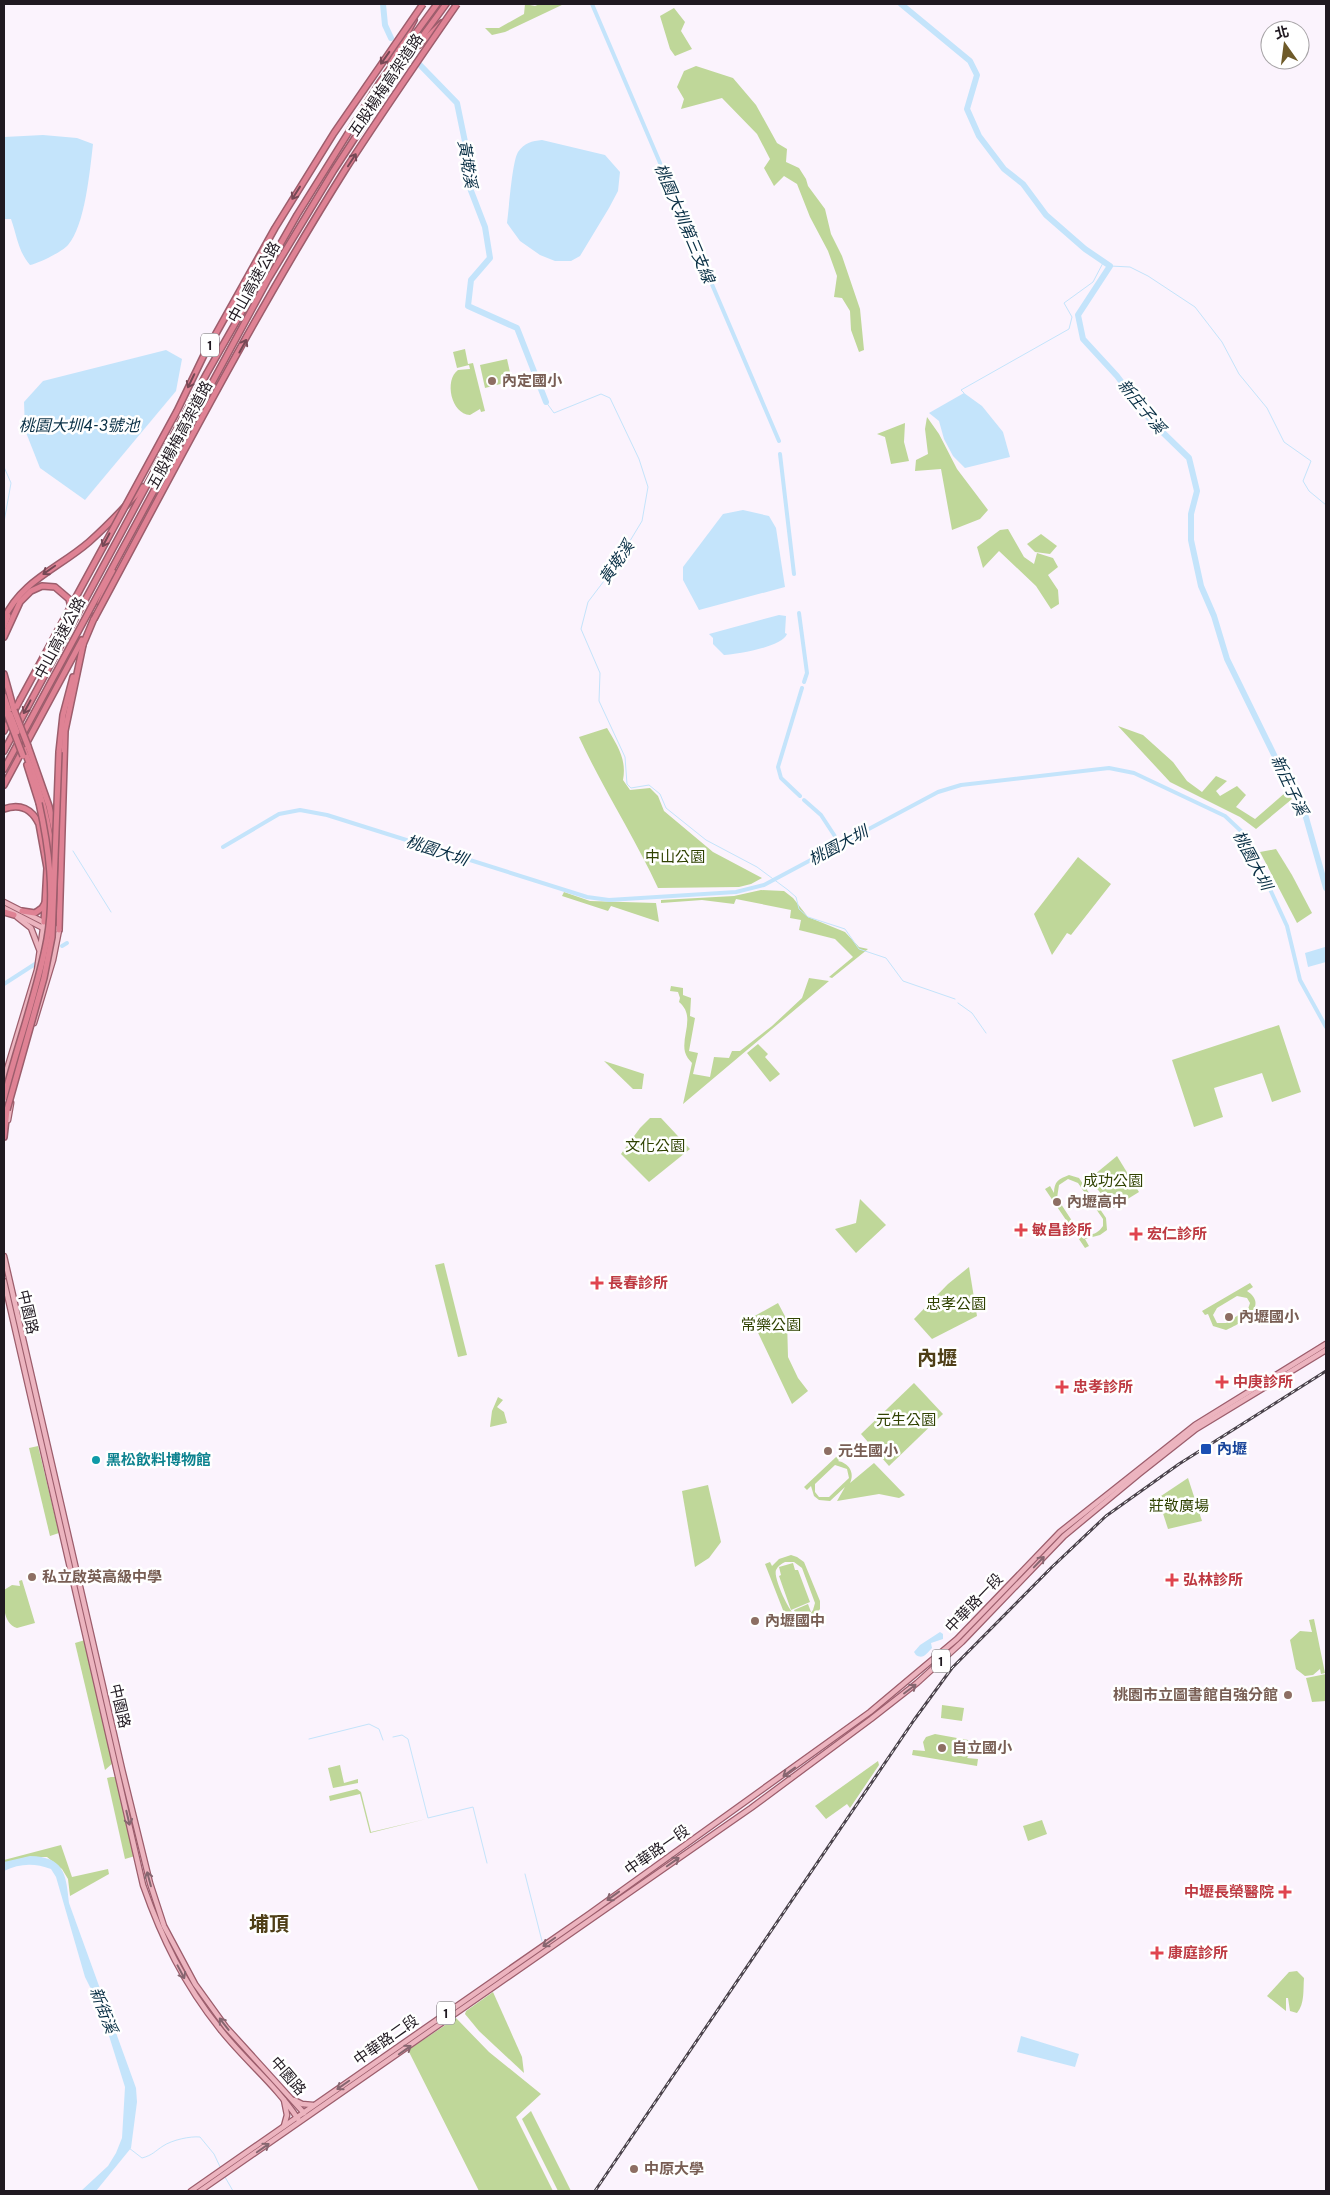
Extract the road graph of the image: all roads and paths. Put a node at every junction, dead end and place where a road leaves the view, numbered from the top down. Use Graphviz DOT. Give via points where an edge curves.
graph roads {
  1 [pos="423,4"];
  2 [pos="437,4"];
  3 [pos="446,4"];
  4 [pos="456,4"];
  5 [pos="460,4"];
  6 [pos="408,56"];
  7 [pos="380,82"];
  8 [pos="150,479"];
  9 [pos="123,547"];
  10 [pos="19,594"];
  11 [pos="4,618"];
  12 [pos="4,626"];
  13 [pos="4,637"];
  14 [pos="83,645"];
  15 [pos="48,667"];
  16 [pos="4,674"];
  17 [pos="4,696"];
  18 [pos="4,707"];
  19 [pos="10,713"];
  20 [pos="4,731"];
  21 [pos="25,750"];
  22 [pos="4,751"];
  23 [pos="4,769"];
  24 [pos="4,785"];
  25 [pos="4,809"];
  26 [pos="50,832"];
  27 [pos="47,868"];
  28 [pos="60,868"];
  29 [pos="47,893"];
  30 [pos="4,902"];
  31 [pos="5,909"];
  32 [pos="22,911"];
  33 [pos="14,915"];
  34 [pos="44,925"];
  35 [pos="51,929"];
  36 [pos="58,932"];
  37 [pos="39,950"];
  38 [pos="44,978"];
  39 [pos="42,996"];
  40 [pos="4,1078"];
  41 [pos="4,1098"];
  42 [pos="4,1137"];
  43 [pos="4,1143"];
  44 [pos="4,1256"];
  45 [pos="4,1281"];
  46 [pos="1326,1344"];
  47 [pos="1326,1350"];
  48 [pos="589,1914"];
  49 [pos="590,1920"];
  50 [pos="284,2098"];
  51 [pos="291,2098"];
  52 [pos="314,2105"];
  53 [pos="303,2112"];
  54 [pos="297,2117"];
  55 [pos="307,2118"];
  56 [pos="300,2122"];
  57 [pos="284,2126"];
  58 [pos="191,2191"];
  59 [pos="200,2191"];
  1 -- 7 [label="highway"];
  1 -- 20 [label="highway, 五股楊梅高架道路 / 1, one-way, bridge" via="339,125 275,228"];
  2 -- 7 [label="highway, 中山高速公路 / 1"];
  3 -- 6 [label="highway, 中山高速公路 / 1"];
  24 -- 4 [label="highway, 五股楊梅高架道路 / 1, one-way, bridge" via="266,303 345,171"];
  5 -- 6 [label="highway"];
  6 -- 9 [label="highway, 中山高速公路 / 1" via="267,281"];
  7 -- 8 [label="highway, 中山高速公路 / 1" via="296,215"];
  8 -- 10 [label="highway, one-way" via="88,543"];
  8 -- 15 [label="highway, 中山高速公路 / 1"];
  9 -- 14 [label="highway"];
  9 -- 23 [label="highway, 中山高速公路 / 1"];
  10 -- 11 [label="highway"];
  10 -- 12 [label="highway"];
  13 -- 15 [label="highway" via="20,602 31,591 42,586 55,587 69,599 71,607"];
  14 -- 28 [label="highway" via="65,731"];
  14 -- 38 [label="highway, bridge" via="63,715 55,910"];
  15 -- 22 [label="highway, 中山高速公路 / 1, one-way"];
  16 -- 19 [label="highway"];
  17 -- 19 [label="highway"];
  18 -- 19 [label="highway"];
  19 -- 21 [label="highway, bridge"];
  19 -- 21 [label="highway, bridge"];
  21 -- 26 [label="highway"];
  21 -- 28 [label="highway" via="49,806"];
  21 -- 41 [label="highway, bridge" via="45,828 51,873 47,937 39,978"];
  25 -- 27 [label="highway" via="15,806 32,812 41,831"];
  26 -- 27 [label="highway"];
  26 -- 35 [label="highway" via="53,875"];
  27 -- 29 [label="highway"];
  28 -- 36 [label="highway"];
  29 -- 32 [label="highway" via="45,903 38,911"];
  29 -- 34 [label="highway"];
  30 -- 32 [label="main road"];
  31 -- 33 [label="highway"];
  31 -- 34 [label="main road"];
  32 -- 34 [label="main road"];
  33 -- 37 [label="main road" via="31,928"];
  34 -- 35 [label="main road"];
  34 -- 37 [label="main road"];
  35 -- 36 [label="main road"];
  35 -- 38 [label="main road"];
  36 -- 39 [label="main road"];
  37 -- 40 [label="main road" via="37,970"];
  38 -- 39 [label="main road"];
  38 -- 42 [label="highway, bridge" via="7,1110"];
  39 -- 43 [label="main road" via="16,1082"];
  51 -- 44 [label="main road, 中園路, one-way" via="226,2027 195,1984 162,1920 122,1769"];
  45 -- 50 [label="main road, 中園路, one-way" via="143,1885 159,1929 187,1983 221,2031"];
  46 -- 48 [label="main road, 中華路一段 / 1, one-way" via="1195,1425 1060,1532 957,1640 870,1712"];
  49 -- 47 [label="main road, 中華路一段 / 1, one-way" via="751,1808 918,1684 1064,1536 1196,1429"];
  48 -- 52 [label="main road, 中華路二段 / 1, one-way"];
  55 -- 49 [label="main road, 中華路二段 / 1, one-way"];
  50 -- 54 [label="main road, 中園路"];
  50 -- 57 [label="main road" via="287,2115"];
  51 -- 52 [label="main road" via="302,2104"];
  51 -- 53 [label="main road, 中園路"];
  52 -- 53 [label="main road, 中華路二段 / 1"];
  53 -- 54 [label="main road, 中華路二段 / 1"];
  53 -- 55 [label="main road, 中園路"];
  54 -- 56 [label="main road, 中園路"];
  54 -- 57 [label="main road, 中華路二段 / 1"];
  55 -- 56 [label="main road, 中華路二段 / 1"];
  59 -- 56 [label="main road, 中華路二段 / 1, one-way"];
  57 -- 58 [label="main road, 中華路二段 / 1"];
}
